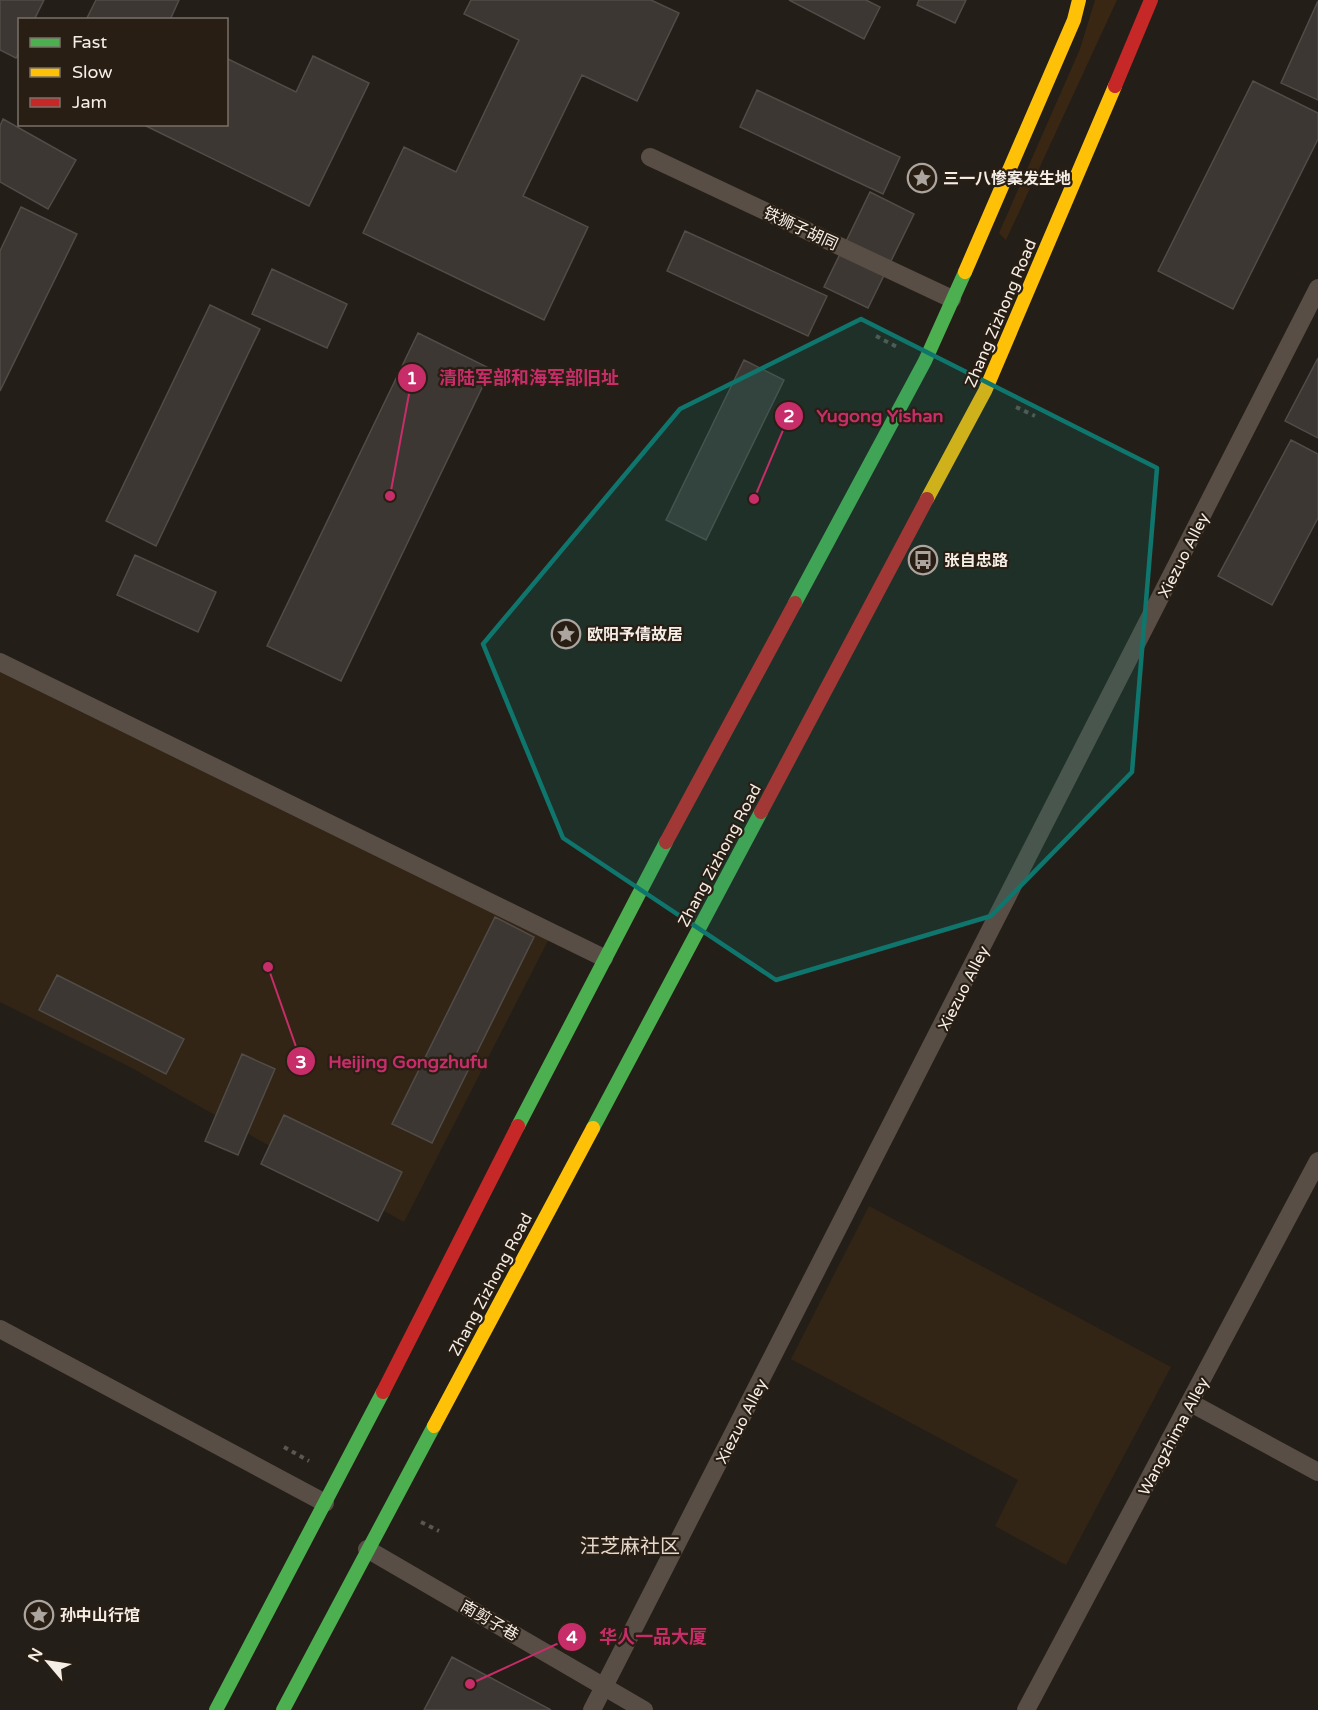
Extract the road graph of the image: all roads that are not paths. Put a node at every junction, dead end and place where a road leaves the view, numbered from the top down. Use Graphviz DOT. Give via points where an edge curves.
graph roads {
  1 [pos="1079,0"];
  2 [pos="1151,0"];
  3 [pos="650,157"];
  4 [pos="1318,288"];
  5 [pos="952,299"];
  6 [pos="0,662"];
  7 [pos="604,958"];
  8 [pos="1318,1161"];
  9 [pos="0,1329"];
  10 [pos="1191,1402"];
  11 [pos="1318,1472"];
  12 [pos="326,1503"];
  13 [pos="368,1549"];
  14 [pos="605,1687"];
  15 [pos="216,1710"];
  16 [pos="283,1710"];
  17 [pos="592,1710"];
  18 [pos="644,1710"];
  19 [pos="1026,1710"];
  1 -- 5 [label="main road" via="1074,20"];
  2 -- 13 [label="main road, Zhang Zizhong Road" via="985,391"];
  3 -- 5 [label="lane, 铁狮子胡同"];
  4 -- 14 [label="lane, Xiezuo Alley"];
  5 -- 7 [label="main road" via="919,372"];
  6 -- 7 [label="lane"];
  7 -- 12 [label="main road"];
  8 -- 10 [label="lane, Wangzhima Alley"];
  9 -- 12 [label="lane"];
  10 -- 11 [label="lane"];
  10 -- 19 [label="lane, Wangzhima Alley"];
  12 -- 15 [label="main road"];
  13 -- 14 [label="lane, 南剪子巷"];
  13 -- 16 [label="main road, Zhang Zizhong Road"];
  14 -- 17 [label="lane, Xiezuo Alley"];
  14 -- 18 [label="lane, 南剪子巷"];
}
